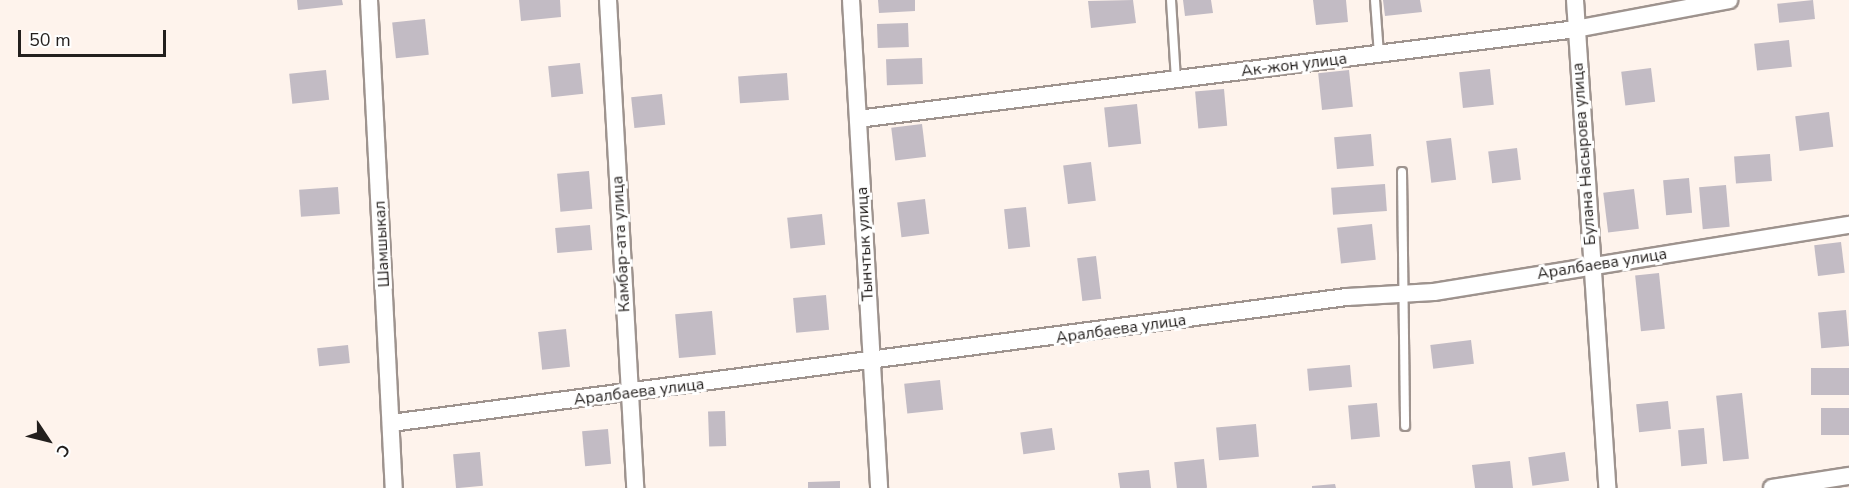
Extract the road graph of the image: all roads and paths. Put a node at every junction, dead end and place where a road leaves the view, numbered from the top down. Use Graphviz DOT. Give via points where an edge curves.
graph roads {
  1 [pos="369,0"];
  2 [pos="608,0"];
  3 [pos="851,0"];
  4 [pos="1171,0"];
  5 [pos="1375,0"];
  6 [pos="1575,0"];
  7 [pos="1729,0"];
  8 [pos="1576,29"];
  9 [pos="1379,54"];
  10 [pos="1176,79"];
  11 [pos="858,119"];
  12 [pos="1402,172"];
  13 [pos="1849,225"];
  14 [pos="1592,266"];
  15 [pos="1405,294"];
  16 [pos="872,363"];
  17 [pos="629,393"];
  18 [pos="391,423"];
  19 [pos="1405,426"];
  20 [pos="1849,476"];
  21 [pos="394,488"];
  22 [pos="635,488"];
  23 [pos="879,488"];
  24 [pos="1607,488"];
  25 [pos="1772,488"];
  1 -- 18 [label="street, Шамшыкал"];
  2 -- 17 [label="street, Камбар-ата улица"];
  3 -- 11 [label="street, Тынчтык улица"];
  4 -- 10 [label="lane"];
  5 -- 9 [label="lane"];
  6 -- 8 [label="street, Булана Насырова улица"];
  7 -- 8 [label="street, Ак-жон улица"];
  8 -- 9 [label="street, Ак-жон улица"];
  8 -- 14 [label="street, Булана Насырова улица"];
  9 -- 10 [label="street, Ак-жон улица"];
  10 -- 11 [label="street, Ак-жон улица"];
  11 -- 16 [label="street, Тынчтык улица"];
  12 -- 15 [label="lane"];
  13 -- 14 [label="street, Аралбаева улица"];
  14 -- 15 [label="street, Аралбаева улица"];
  14 -- 24 [label="street, Булана Насырова улица"];
  15 -- 16 [label="street, Аралбаева улица" via="1347,297"];
  15 -- 19 [label="lane"];
  16 -- 17 [label="street, Аралбаева улица"];
  16 -- 23 [label="street, Тынчтык улица"];
  17 -- 18 [label="street, Аралбаева улица"];
  17 -- 22 [label="street, Камбар-ата улица"];
  18 -- 21 [label="street, Шамшыкал"];
  20 -- 25 [label="street"];
}
